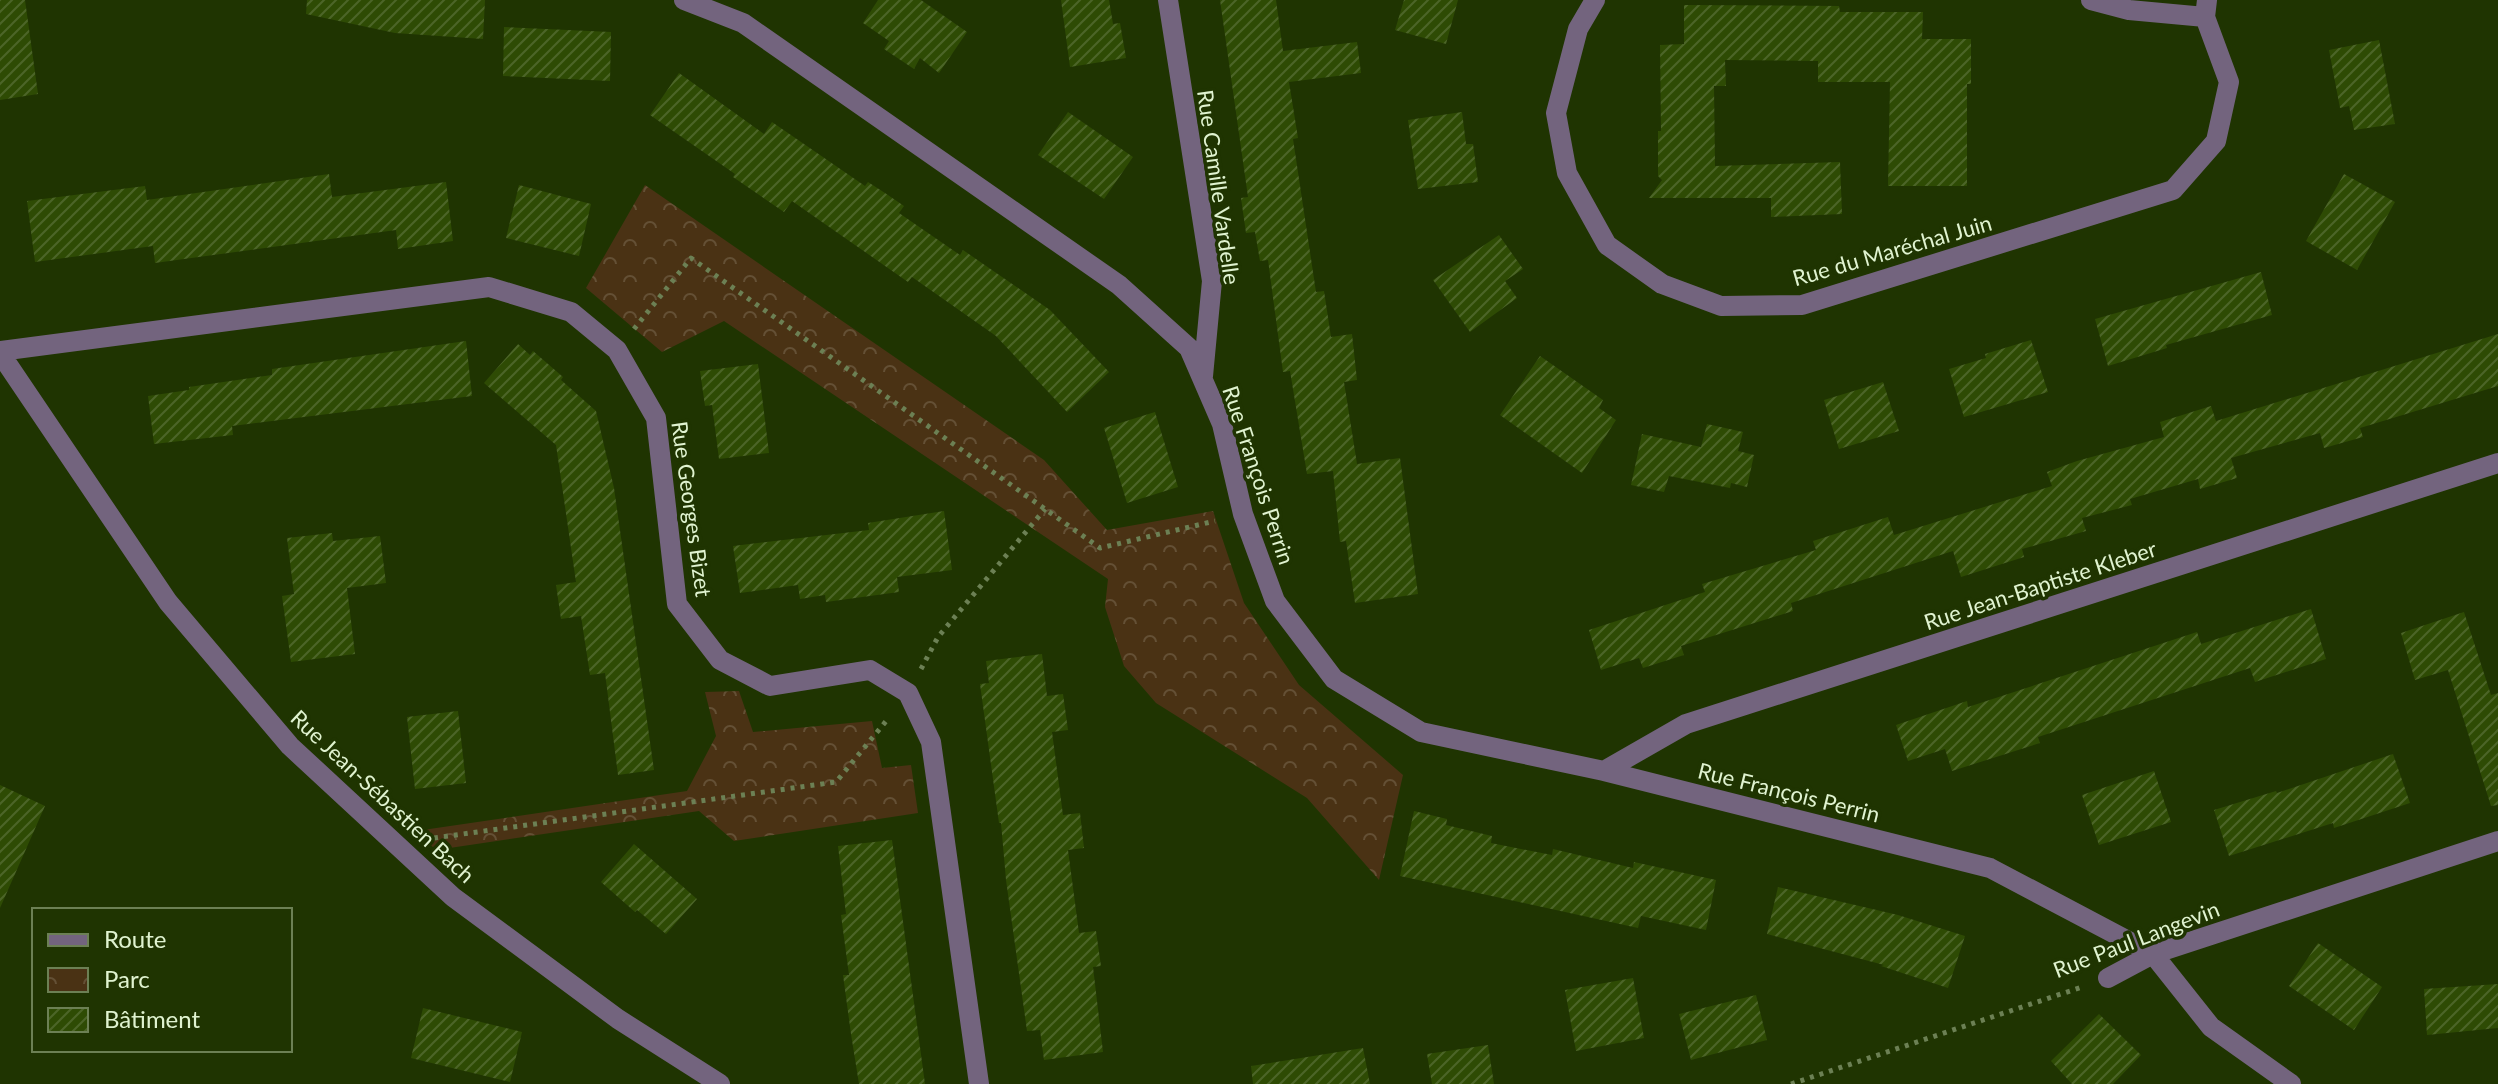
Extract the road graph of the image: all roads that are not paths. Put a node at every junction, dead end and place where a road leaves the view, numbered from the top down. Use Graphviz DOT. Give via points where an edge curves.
graph roads {
  1 [pos="684,0"];
  2 [pos="1168,0"];
  3 [pos="1595,0"];
  4 [pos="2091,0"];
  5 [pos="2206,8"];
  6 [pos="0,352"];
  7 [pos="1203,380"];
  8 [pos="2498,463"];
  9 [pos="1604,771"];
  10 [pos="2498,841"];
  11 [pos="2153,954"];
  12 [pos="2108,978"];
  13 [pos="720,1084"];
  14 [pos="979,1084"];
  15 [pos="2291,1084"];
  1 -- 7 [label="street, Rue François Perrin" via="743,23 1119,285 1189,348"];
  2 -- 7 [label="street, Rue Camille Vardelle" via="1212,281"];
  3 -- 5 [label="street, Rue du Maréchal Juin" via="1578,29 1556,113 1567,173 1607,245 1662,284 1721,306 1802,305 2173,190 2216,141 2229,82"];
  4 -- 5 [label="street, Rue du Maréchal Juin" via="2129,10"];
  6 -- 13 [label="street, Rue Jean-Sébastien Bach" via="168,602 290,746 453,897 618,1019"];
  6 -- 14 [label="street, Rue Georges Bizet" via="489,287 571,312 617,350 656,418 677,604 720,660 770,686 870,670 908,693 931,742"];
  7 -- 9 [label="street, Rue François Perrin" via="1222,424 1243,514 1275,601 1334,679 1421,732"];
  8 -- 9 [label="street, Rue Jean-Baptiste Kleber" via="1686,724"];
  9 -- 11 [label="street, Rue François Perrin" via="1990,868"];
  10 -- 11 [label="street, Rue Paul Langevin"];
  11 -- 12 [label="street, Rue Paul Langevin"];
  11 -- 15 [label="street" via="2211,1027"];
}
